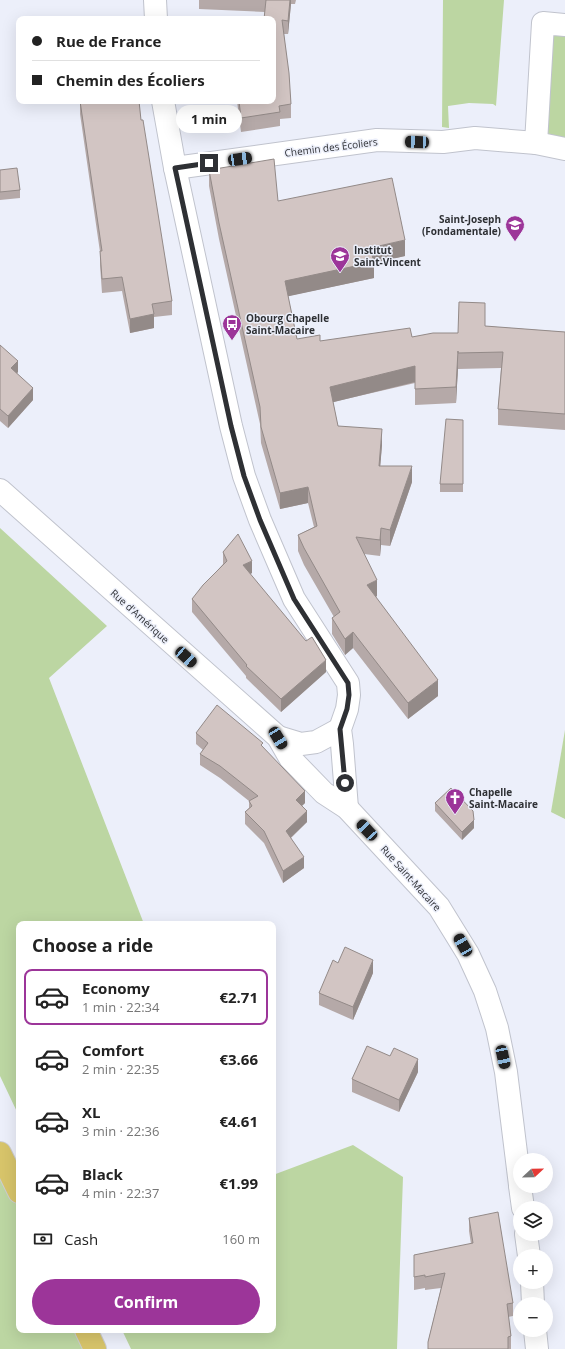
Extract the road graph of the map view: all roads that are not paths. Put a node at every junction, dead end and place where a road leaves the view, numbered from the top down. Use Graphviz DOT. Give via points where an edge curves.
graph roads {
  1 [pos="155,0"];
  2 [pos="156,16"];
  3 [pos="565,25"];
  4 [pos="164,104"];
  5 [pos="536,143"];
  6 [pos="565,149"];
  7 [pos="175,168"];
  8 [pos="0,490"];
  9 [pos="340,729"];
  10 [pos="278,738"];
  11 [pos="347,808"];
  12 [pos="0,1153"];
  13 [pos="516,1153"];
  14 [pos="16,1186"];
  15 [pos="87,1333"];
  16 [pos="536,1337"];
  17 [pos="95,1349"];
  18 [pos="537,1349"];
  1 -- 2 [label="street"];
  3 -- 5 [label="street" via="543,23"];
  4 -- 7 [label="street"];
  5 -- 6 [label="street, Chemin des Écoliers"];
  5 -- 7 [label="street, Chemin des Écoliers" via="475,138 443,142 378,140"];
  7 -- 9 [label="street" via="244,476 262,526 294,599 348,683 347,709"];
  8 -- 10 [label="street, Rue d'Amérique"];
  9 -- 10 [label="street" via="316,742 302,744"];
  9 -- 11 [label="street"];
  10 -- 11 [label="street, Rue d'Amérique" via="290,758 324,793"];
  11 -- 13 [label="street, Rue Saint-Macaire" via="439,907 477,971 497,1028 506,1072"];
  12 -- 14 [label="main road"];
  15 -- 17 [label="main road"];
  16 -- 18 [label="street"];
}
